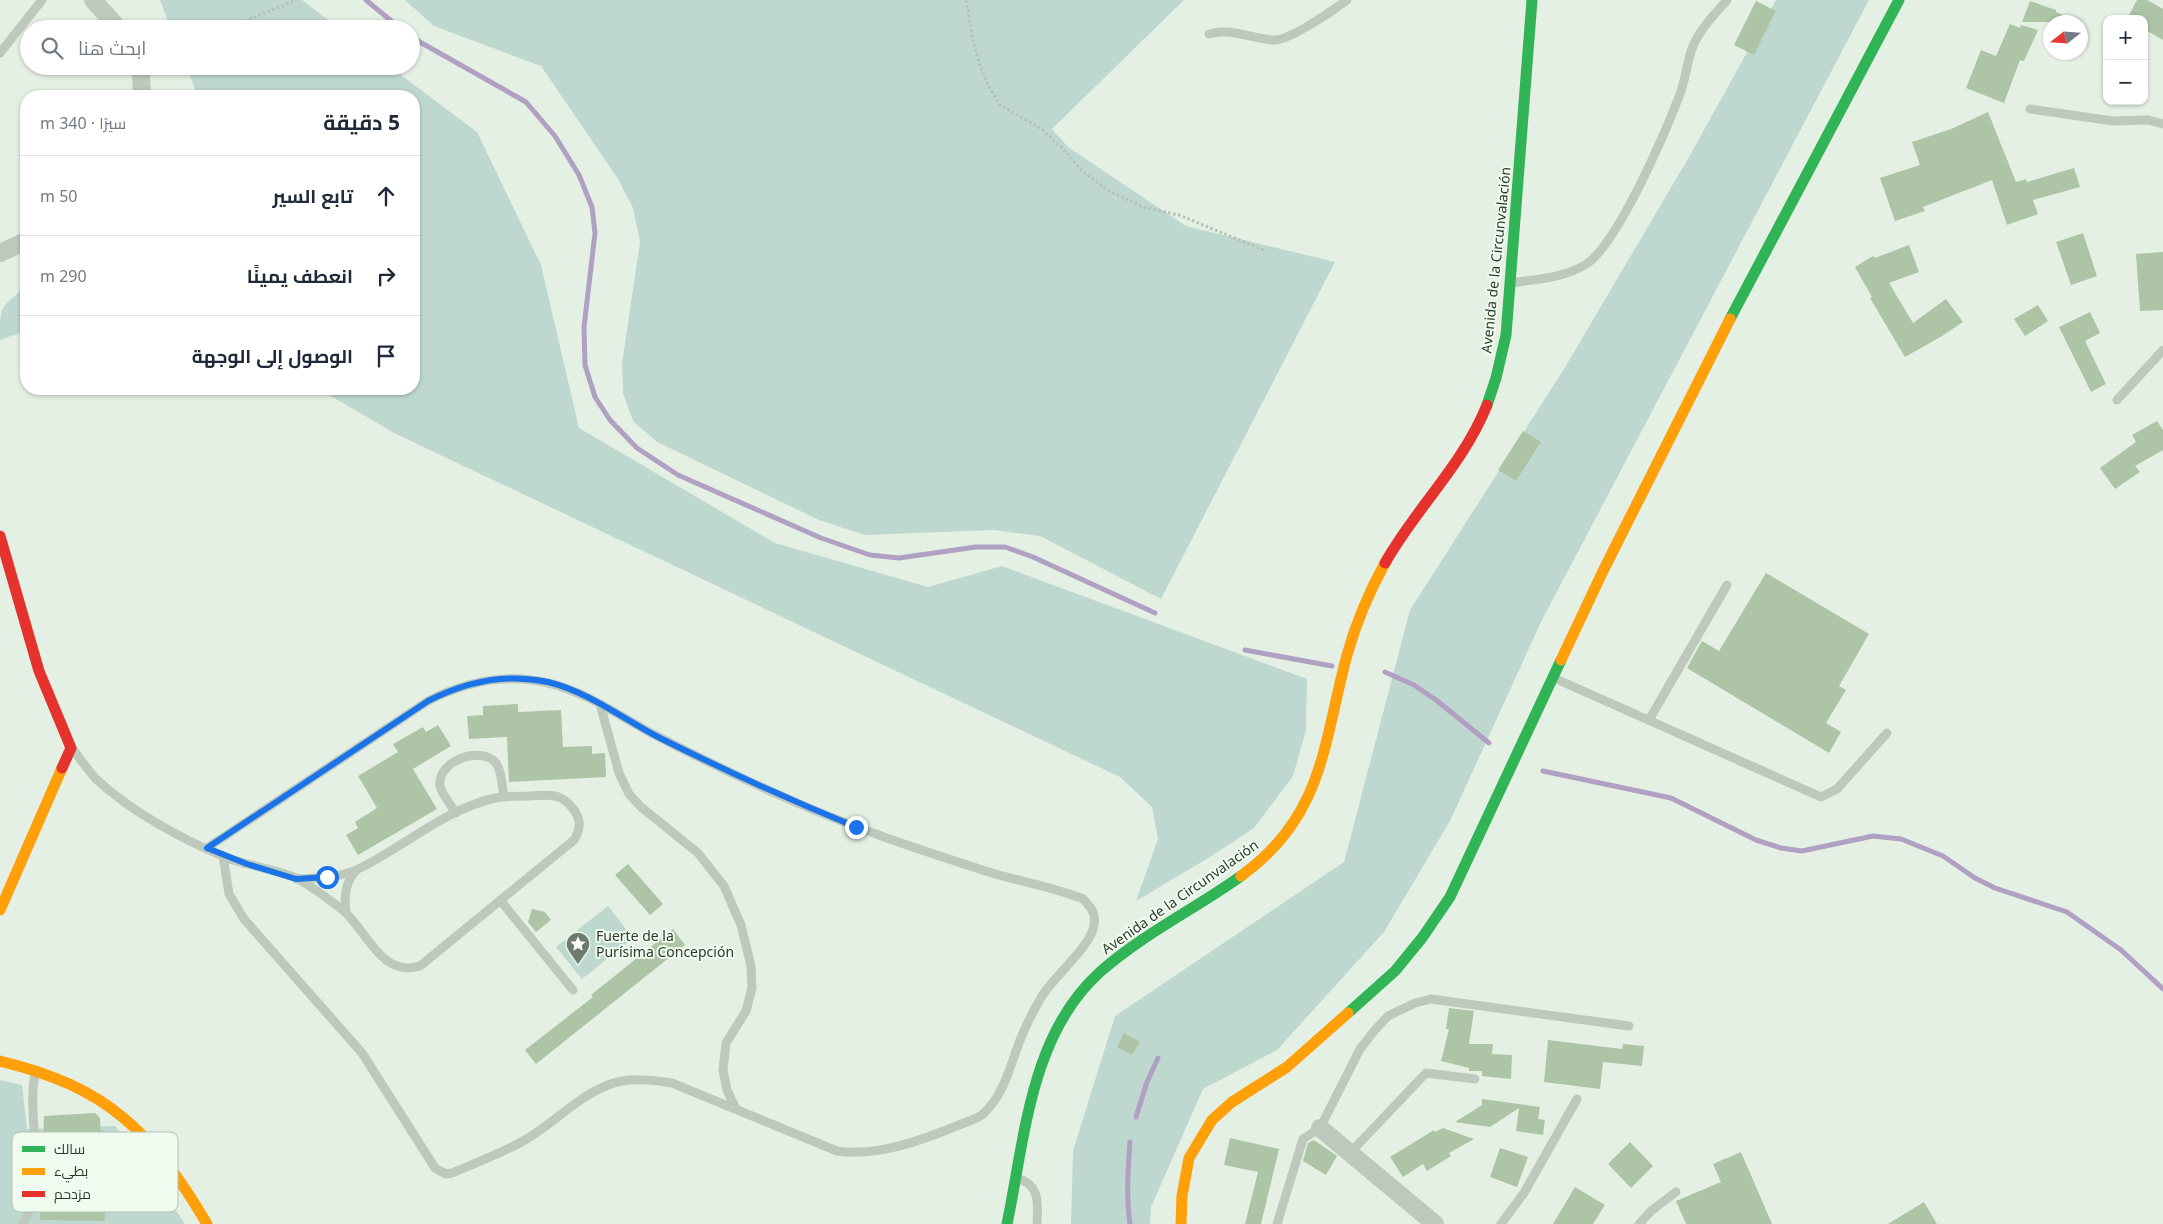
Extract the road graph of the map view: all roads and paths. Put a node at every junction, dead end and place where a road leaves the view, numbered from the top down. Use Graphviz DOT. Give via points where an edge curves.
graph roads {
  1 [pos="42,0"];
  2 [pos="93,0"];
  3 [pos="296,0"];
  4 [pos="966,0"];
  5 [pos="1347,0"];
  6 [pos="1532,0"];
  7 [pos="1726,0"];
  8 [pos="1899,0"];
  9 [pos="26,20"];
  10 [pos="111,20"];
  11 [pos="248,20"];
  12 [pos="20,28"];
  13 [pos="1210,34"];
  14 [pos="0,53"];
  15 [pos="141,75"];
  16 [pos="142,90"];
  17 [pos="2030,109"];
  18 [pos="2163,124"];
  19 [pos="20,244"];
  20 [pos="1266,251"];
  21 [pos="0,253"];
  22 [pos="1511,284"];
  23 [pos="2163,350"];
  24 [pos="2117,400"];
  25 [pos="0,536"];
  26 [pos="1727,585"];
  27 [pos="1553,678"];
  28 [pos="600,704"];
  29 [pos="1649,720"];
  30 [pos="1887,733"];
  31 [pos="71,748"];
  32 [pos="504,797"];
  33 [pos="456,813"];
  34 [pos="207,848"];
  35 [pos="223,856"];
  36 [pos="356,870"];
  37 [pos="296,879"];
  38 [pos="500,900"];
  39 [pos="0,910"];
  40 [pos="346,913"];
  41 [pos="573,990"];
  42 [pos="1629,1026"];
  43 [pos="0,1061"];
  44 [pos="36,1070"];
  45 [pos="1475,1079"];
  46 [pos="1577,1099"];
  47 [pos="736,1109"];
  48 [pos="1320,1128"];
  49 [pos="34,1132"];
  50 [pos="141,1132"];
  51 [pos="1350,1153"];
  52 [pos="178,1176"];
  53 [pos="1018,1178"];
  54 [pos="1676,1192"];
  55 [pos="29,1212"];
  56 [pos="22,1224"];
  57 [pos="207,1224"];
  58 [pos="1007,1224"];
  59 [pos="1038,1224"];
  60 [pos="1181,1224"];
  61 [pos="1277,1224"];
  62 [pos="1435,1224"];
  63 [pos="1501,1224"];
  64 [pos="1639,1224"];
  1 -- 9 [label="lane"];
  2 -- 10 [label="street"];
  3 -- 11 [label="path"];
  4 -- 20 [label="path" via="979,63 1000,105 1042,129 1081,170 1109,191 1143,207 1179,216"];
  5 -- 13 [label="lane" via="1287,38 1273,40 1224,31"];
  6 -- 22 [label="street, Avenida de la Circunvalación"];
  7 -- 22 [label="lane" via="1698,36 1681,91 1657,149 1639,187 1597,254 1586,264 1561,275"];
  8 -- 27 [label="street" via="1730,318"];
  12 -- 14 [label="lane"];
  15 -- 16 [label="street"];
  17 -- 18 [label="lane" via="2113,122 2148,120"];
  19 -- 21 [label="street"];
  22 -- 53 [label="street, Avenida de la Circunvalación" via="1500,367 1484,414 1467,446 1404,532 1367,599 1348,655 1323,757 1303,809 1289,831 1256,864 1138,942 1084,989 1054,1033 1044,1057 1032,1096"];
  23 -- 24 [label="lane"];
  25 -- 31 [label="street" via="44,686"];
  26 -- 29 [label="lane"];
  27 -- 29 [label="lane"];
  27 -- 60 [label="street" via="1450,897 1395,971 1287,1067 1232,1102 1212,1120 1189,1158"];
  28 -- 34 [label="lane" via="568,688 528,679 486,680 446,692"];
  28 -- 47 [label="lane" via="619,773 629,794 698,853 724,886 742,925 752,988 746,1011 726,1043 723,1070 727,1090"];
  28 -- 47 [label="lane" via="652,734 787,799 927,852 1070,894 1083,899 1095,917 1093,931 1032,1013 1004,1085 981,1116 929,1137 851,1153 837,1151"];
  29 -- 30 [label="lane" via="1821,797 1837,789"];
  31 -- 34 [label="lane" via="95,778 120,799"];
  31 -- 39 [label="street"];
  32 -- 33 [label="lane"];
  32 -- 33 [label="lane" via="497,764 475,754 468,756 449,764 441,778 441,789"];
  32 -- 38 [label="lane" via="555,796 572,807 580,823 574,840"];
  33 -- 36 [label="lane"];
  34 -- 35 [label="lane"];
  35 -- 37 [label="lane"];
  35 -- 47 [label="lane" via="229,894 244,919 362,1052 440,1172 452,1174 521,1142 608,1084 649,1080 672,1083"];
  36 -- 37 [label="lane" via="327,877"];
  36 -- 40 [label="lane" via="345,891"];
  37 -- 40 [label="lane"];
  38 -- 40 [label="lane" via="420,966 409,970 390,964"];
  38 -- 41 [label="lane"];
  42 -- 48 [label="lane" via="1431,999 1415,1003 1388,1016 1360,1049"];
  43 -- 44 [label="street"];
  44 -- 49 [label="lane" via="33,1089"];
  44 -- 50 [label="street" via="79,1086 122,1113"];
  45 -- 51 [label="lane" via="1426,1073"];
  46 -- 63 [label="lane" via="1524,1193"];
  48 -- 51 [label="street"];
  48 -- 61 [label="lane" via="1303,1139"];
  51 -- 62 [label="street"];
  52 -- 57 [label="street"];
  53 -- 58 [label="street, Avenida de la Circunvalación"];
  53 -- 59 [label="lane" via="1034,1188"];
  54 -- 64 [label="lane"];
  55 -- 56 [label="lane"];
}
